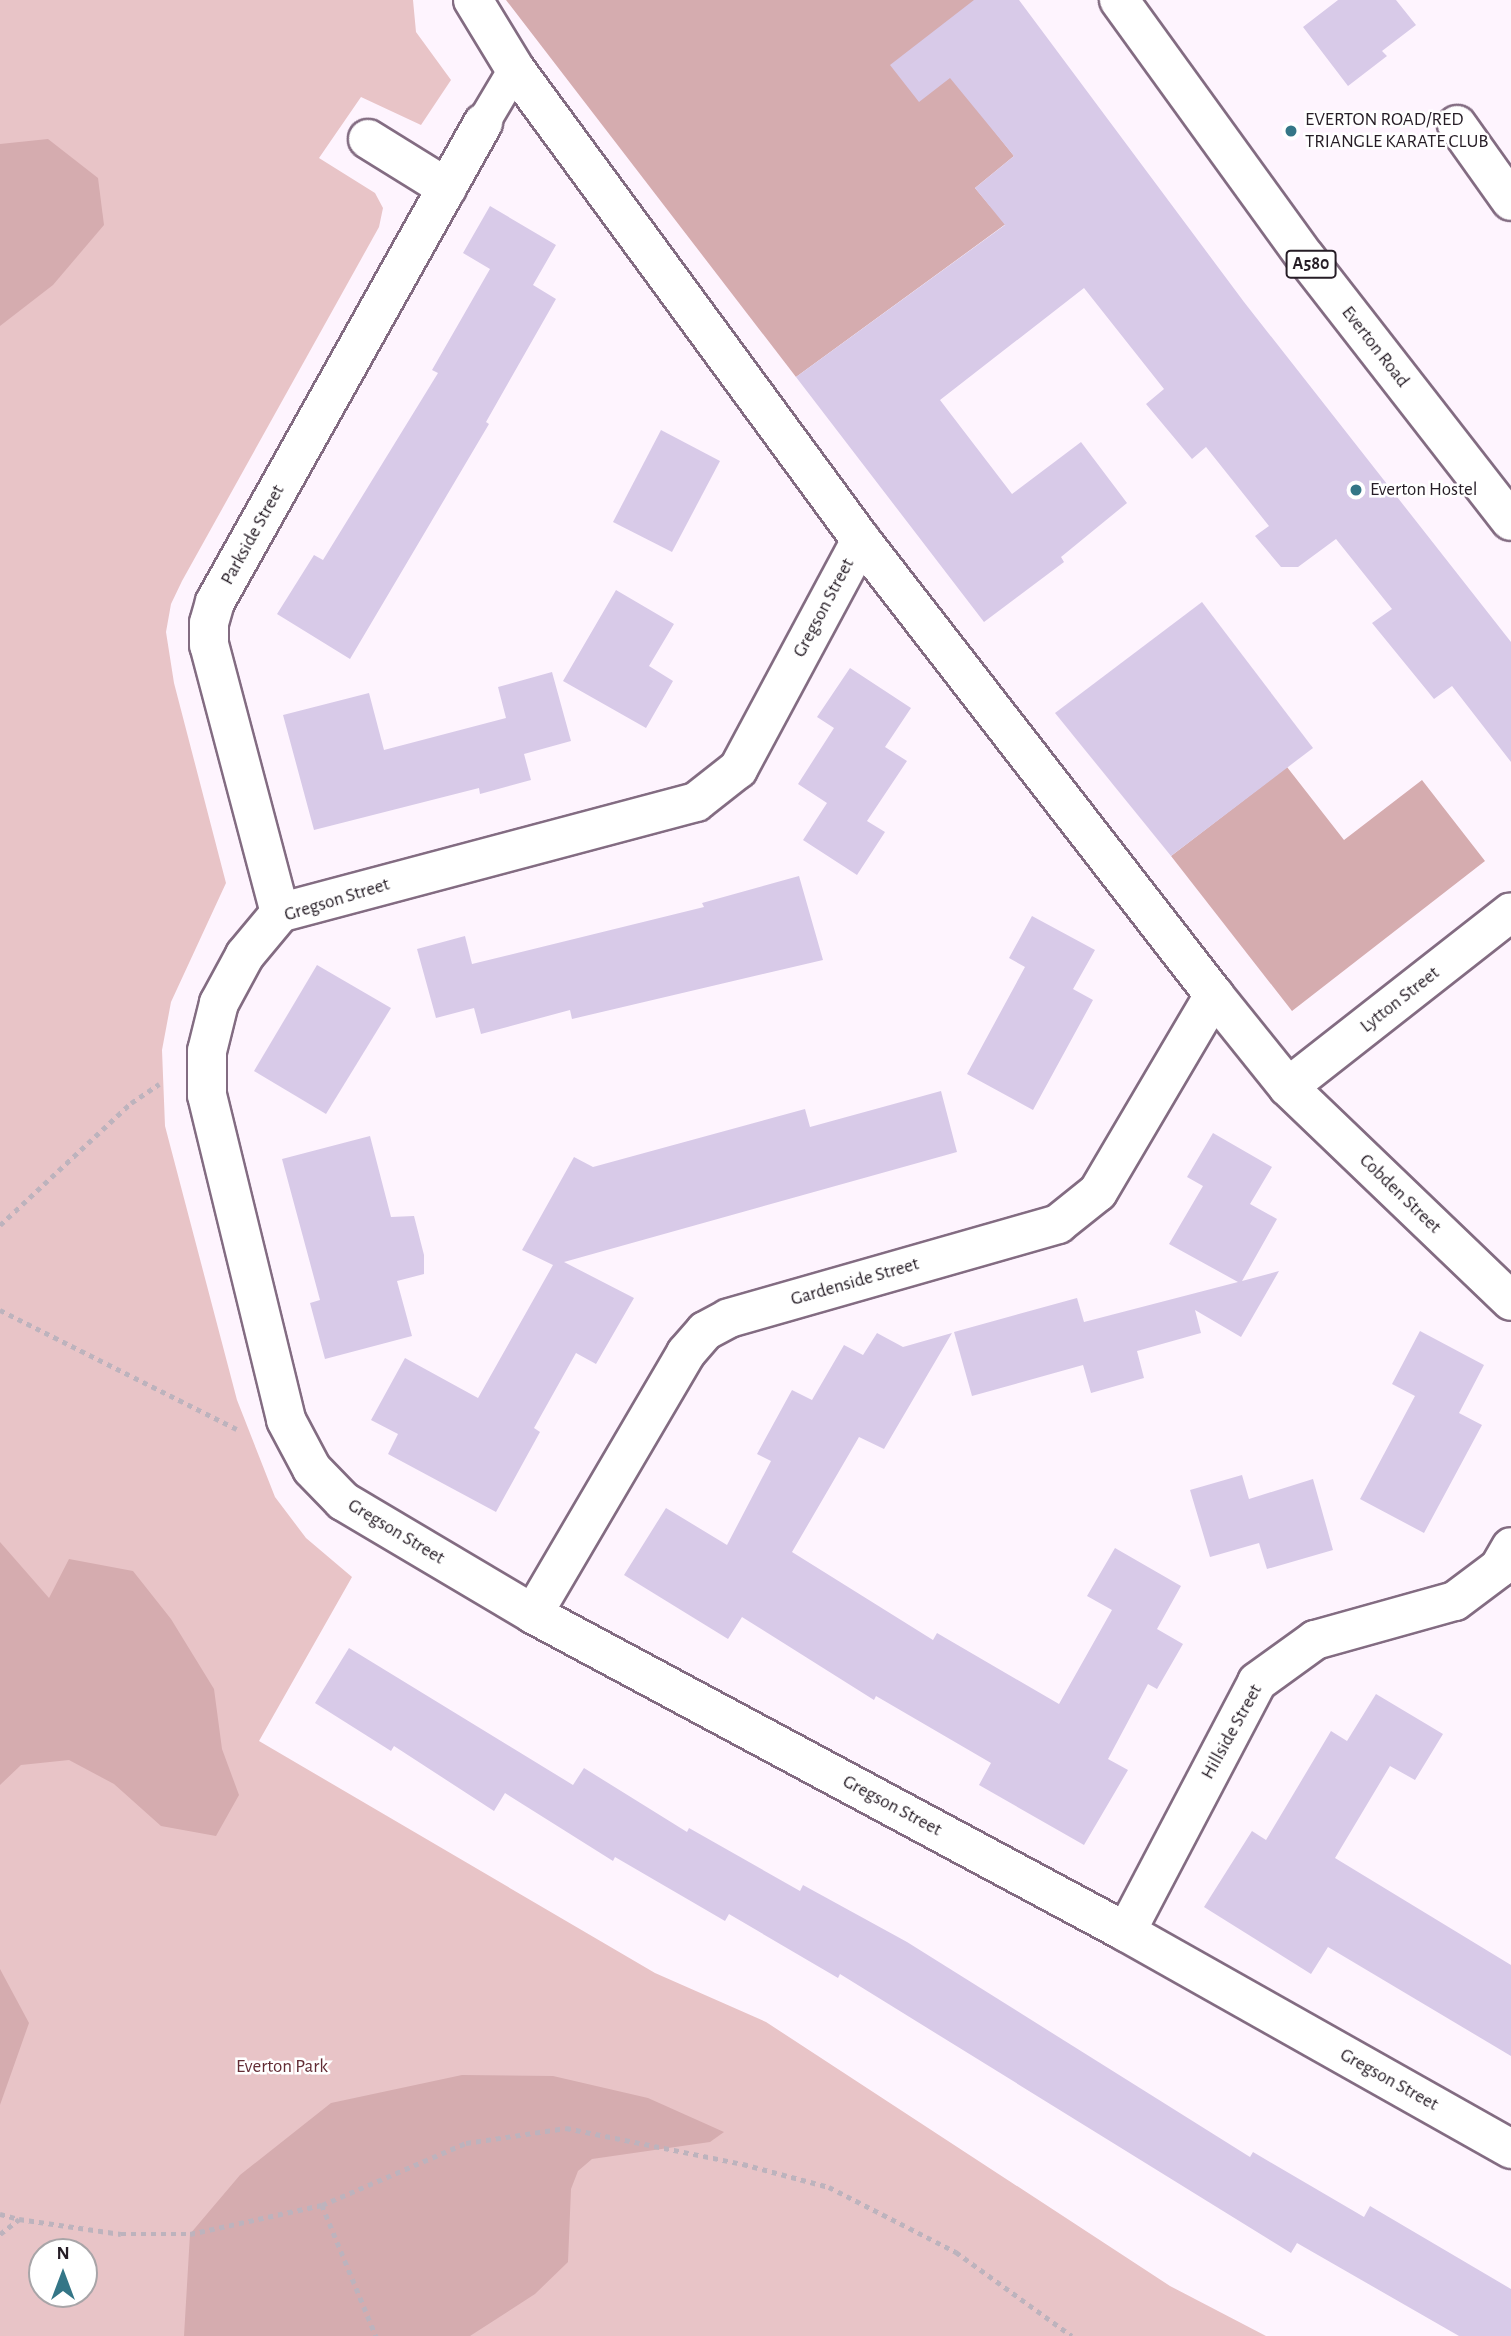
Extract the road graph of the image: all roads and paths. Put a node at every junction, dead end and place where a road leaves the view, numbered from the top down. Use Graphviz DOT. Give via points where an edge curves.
graph roads {
  1 [pos="472,0"];
  2 [pos="1119,0"];
  3 [pos="515,69"];
  4 [pos="483,123"];
  5 [pos="1458,125"];
  6 [pos="368,139"];
  7 [pos="1504,177"];
  8 [pos="447,188"];
  9 [pos="1511,522"];
  10 [pos="861,540"];
  11 [pos="1511,912"];
  12 [pos="280,913"];
  13 [pos="1214,995"];
  14 [pos="207,1051"];
  15 [pos="1288,1087"];
  16 [pos="0,1226"];
  17 [pos="1511,1301"];
  18 [pos="0,1310"];
  19 [pos="241,1432"];
  20 [pos="1511,1547"];
  21 [pos="533,1614"];
  22 [pos="1126,1932"];
  23 [pos="1511,2149"];
  24 [pos="322,2204"];
  25 [pos="0,2214"];
  26 [pos="19,2219"];
  27 [pos="0,2234"];
  28 [pos="376,2336"];
  29 [pos="1072,2336"];
  1 -- 3 [label="street, Cobden Street"];
  2 -- 9 [label="street, Everton Road / A580" via="1306,258"];
  3 -- 4 [label="street, Parkside Street"];
  3 -- 10 [label="street, Cobden Street"];
  4 -- 8 [label="street, Parkside Street"];
  5 -- 7 [label="street"];
  6 -- 8 [label="street"];
  8 -- 12 [label="street, Parkside Street" via="222,590 209,623 209,645"];
  10 -- 12 [label="street, Gregson Street" via="738,769 696,802"];
  10 -- 13 [label="street, Cobden Street"];
  11 -- 15 [label="street, Lytton Street"];
  12 -- 14 [label="street, Gregson Street" via="245,954 226,991"];
  13 -- 15 [label="street, Cobden Street"];
  13 -- 21 [label="street, Gardenside Street" via="1098,1192 1058,1224 729,1318 705,1331 687,1353"];
  14 -- 16 [label="path" via="131,1103"];
  14 -- 21 [label="street, Gregson Street" via="207,1095 286,1420 312,1469 343,1501"];
  15 -- 17 [label="street, Cobden Street"];
  18 -- 19 [label="path"];
  20 -- 22 [label="street, Hillside Street" via="1499,1568 1455,1601 1315,1640 1256,1682"];
  21 -- 22 [label="street, Gregson Street"];
  22 -- 23 [label="street, Gregson Street"];
  24 -- 26 [label="path" via="190,2234 121,2234"];
  24 -- 28 [label="path"];
  24 -- 29 [label="path" via="466,2143 566,2128 743,2164 829,2187 956,2252"];
  25 -- 26 [label="path"];
  26 -- 27 [label="path"];
}
